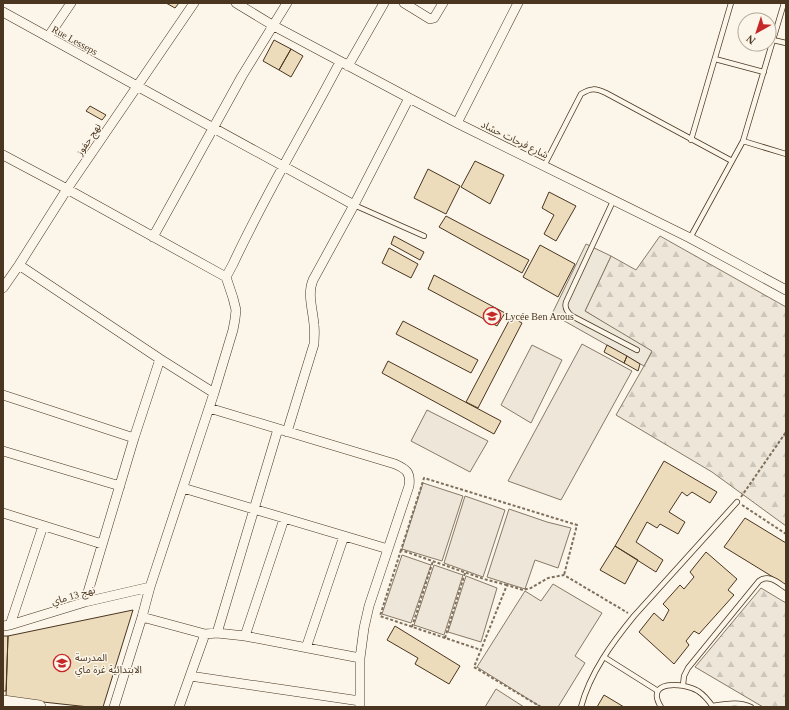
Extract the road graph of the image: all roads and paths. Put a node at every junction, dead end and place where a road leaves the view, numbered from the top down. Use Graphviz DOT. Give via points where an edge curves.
graph roads {
  1 [pos="70,3"];
  2 [pos="194,3"];
  3 [pos="236,3"];
  4 [pos="287,3"];
  5 [pos="384,3"];
  6 [pos="404,3"];
  7 [pos="443,3"];
  8 [pos="518,3"];
  9 [pos="731,3"];
  10 [pos="784,3"];
  11 [pos="3,12"];
  12 [pos="274,26"];
  13 [pos="777,27"];
  14 [pos="48,37"];
  15 [pos="770,52"];
  16 [pos="715,59"];
  17 [pos="344,64"];
  18 [pos="764,72"];
  19 [pos="136,86"];
  20 [pos="409,98"];
  21 [pos="457,123"];
  22 [pos="213,128"];
  23 [pos="691,140"];
  24 [pos="742,142"];
  25 [pos="786,154"];
  26 [pos="3,155"];
  27 [pos="732,161"];
  28 [pos="283,166"];
  29 [pos="544,166"];
  30 [pos="67,189"];
  31 [pos="614,199"];
  32 [pos="354,205"];
  33 [pos="424,236"];
  34 [pos="153,237"];
  35 [pos="690,238"];
  36 [pos="19,265"];
  37 [pos="226,277"];
  38 [pos="3,288"];
  39 [pos="786,290"];
  40 [pos="638,350"];
  41 [pos="160,359"];
  42 [pos="214,393"];
  43 [pos="3,395"];
  44 [pos="209,408"];
  45 [pos="278,429"];
  46 [pos="287,432"];
  47 [pos="786,432"];
  48 [pos="134,438"];
  49 [pos="3,451"];
  50 [pos="120,486"];
  51 [pos="183,488"];
  52 [pos="737,502"];
  53 [pos="254,508"];
  54 [pos="3,513"];
  55 [pos="284,519"];
  56 [pos="43,526"];
  57 [pos="786,534"];
  58 [pos="344,536"];
  59 [pos="102,544"];
  60 [pos="388,550"];
  61 [pos="401,550"];
  62 [pos="433,561"];
  63 [pos="465,573"];
  64 [pos="564,575"];
  65 [pos="507,585"];
  66 [pos="150,587"];
  67 [pos="786,588"];
  68 [pos="85,602"];
  69 [pos="634,616"];
  70 [pos="142,617"];
  71 [pos="7,625"];
  72 [pos="412,627"];
  73 [pos="217,633"];
  74 [pos="204,634"];
  75 [pos="245,636"];
  76 [pos="445,638"];
  77 [pos="306,648"];
  78 [pos="481,650"];
  79 [pos="604,656"];
  80 [pos="360,658"];
  81 [pos="190,676"];
  82 [pos="683,685"];
  83 [pos="658,691"];
  84 [pos="7,704"];
  85 [pos="360,704"];
  86 [pos="38,707"];
  87 [pos="114,707"];
  88 [pos="179,707"];
  89 [pos="541,707"];
  90 [pos="581,707"];
  91 [pos="661,707"];
  92 [pos="713,707"];
  93 [pos="751,707"];
  1 -- 14 [label="street"];
  2 -- 19 [label="street, نهج حفوز"];
  3 -- 12 [label="street, شارع فرحات حشاد"];
  4 -- 12 [label="street"];
  5 -- 17 [label="street"];
  6 -- 7 [label="street" via="430,19 437,15"];
  8 -- 21 [label="street"];
  9 -- 16 [label="lane"];
  10 -- 13 [label="lane"];
  11 -- 14 [label="street, Rue Lesseps"];
  12 -- 17 [label="street, شارع فرحات حشاد"];
  12 -- 22 [label="street"];
  14 -- 19 [label="street, Rue Lesseps"];
  15 -- 18 [label="lane"];
  16 -- 18 [label="lane"];
  16 -- 23 [label="lane"];
  17 -- 20 [label="street, شارع فرحات حشاد"];
  17 -- 28 [label="street"];
  18 -- 24 [label="lane"];
  19 -- 22 [label="street, Rue Lesseps"];
  19 -- 30 [label="street, نهج حفوز"];
  20 -- 21 [label="street, شارع فرحات حشاد"];
  20 -- 32 [label="street"];
  21 -- 29 [label="street, شارع فرحات حشاد"];
  22 -- 28 [label="street, Rue Lesseps"];
  22 -- 34 [label="street"];
  23 -- 27 [label="lane"];
  23 -- 29 [label="lane" via="598,89 588,89 581,94"];
  24 -- 25 [label="lane"];
  24 -- 27 [label="lane"];
  26 -- 30 [label="street"];
  27 -- 35 [label="lane"];
  28 -- 32 [label="street, Rue Lesseps"];
  28 -- 37 [label="street"];
  29 -- 31 [label="street, شارع فرحات حشاد"];
  30 -- 34 [label="street"];
  30 -- 36 [label="street, نهج حفوز"];
  31 -- 35 [label="street, شارع فرحات حشاد"];
  31 -- 40 [label="lane" via="566,302 566,308 569,314"];
  32 -- 33 [label="lane"];
  32 -- 46 [label="street" via="310,286 314,344"];
  34 -- 37 [label="street"];
  35 -- 39 [label="street, شارع فرحات حشاد"];
  36 -- 38 [label="street, نهج حفوز"];
  36 -- 41 [label="street"];
  37 -- 42 [label="street" via="236,310 233,330"];
  41 -- 42 [label="street"];
  41 -- 48 [label="street"];
  42 -- 44 [label="street"];
  43 -- 48 [label="street"];
  44 -- 45 [label="street"];
  44 -- 51 [label="street"];
  45 -- 46 [label="street"];
  45 -- 53 [label="street"];
  46 -- 60 [label="street" via="405,469 409,475 409,486"];
  47 -- 52 [label="path"];
  48 -- 50 [label="street"];
  49 -- 50 [label="street"];
  50 -- 59 [label="street"];
  51 -- 53 [label="street"];
  51 -- 66 [label="street"];
  52 -- 57 [label="path"];
  52 -- 69 [label="lane"];
  53 -- 55 [label="street"];
  53 -- 73 [label="street"];
  54 -- 56 [label="street"];
  55 -- 58 [label="street"];
  55 -- 75 [label="street"];
  56 -- 59 [label="street"];
  56 -- 71 [label="street"];
  58 -- 60 [label="street"];
  58 -- 77 [label="street"];
  59 -- 68 [label="street"];
  60 -- 80 [label="street" via="369,606"];
  61 -- 62 [label="path"];
  61 -- 64 [label="path" via="424,478 578,525"];
  61 -- 72 [label="path" via="380,616"];
  62 -- 63 [label="path"];
  62 -- 72 [label="path"];
  63 -- 65 [label="path"];
  63 -- 76 [label="path"];
  64 -- 65 [label="path" via="548,578 523,590"];
  64 -- 69 [label="path"];
  65 -- 78 [label="path"];
  66 -- 68 [label="street, نهج 13 ماي"];
  66 -- 70 [label="street"];
  67 -- 82 [label="lane" via="771,578 759,581 688,668"];
  68 -- 71 [label="street, نهج 13 ماي"];
  69 -- 79 [label="lane"];
  70 -- 74 [label="street"];
  70 -- 87 [label="street"];
  72 -- 76 [label="path"];
  73 -- 74 [label="street"];
  73 -- 75 [label="street"];
  74 -- 81 [label="street"];
  75 -- 77 [label="street"];
  76 -- 78 [label="path"];
  77 -- 80 [label="street"];
  78 -- 89 [label="path" via="474,667"];
  79 -- 83 [label="lane"];
  79 -- 90 [label="lane" via="590,680"];
  80 -- 85 [label="street"];
  81 -- 85 [label="street"];
  81 -- 88 [label="street"];
  82 -- 83 [label="lane" via="664,686"];
  82 -- 92 [label="lane" via="697,690"];
  83 -- 91 [label="lane" via="657,700"];
  84 -- 86 [label="street"];
  92 -- 93 [label="lane" via="741,703"];
}
